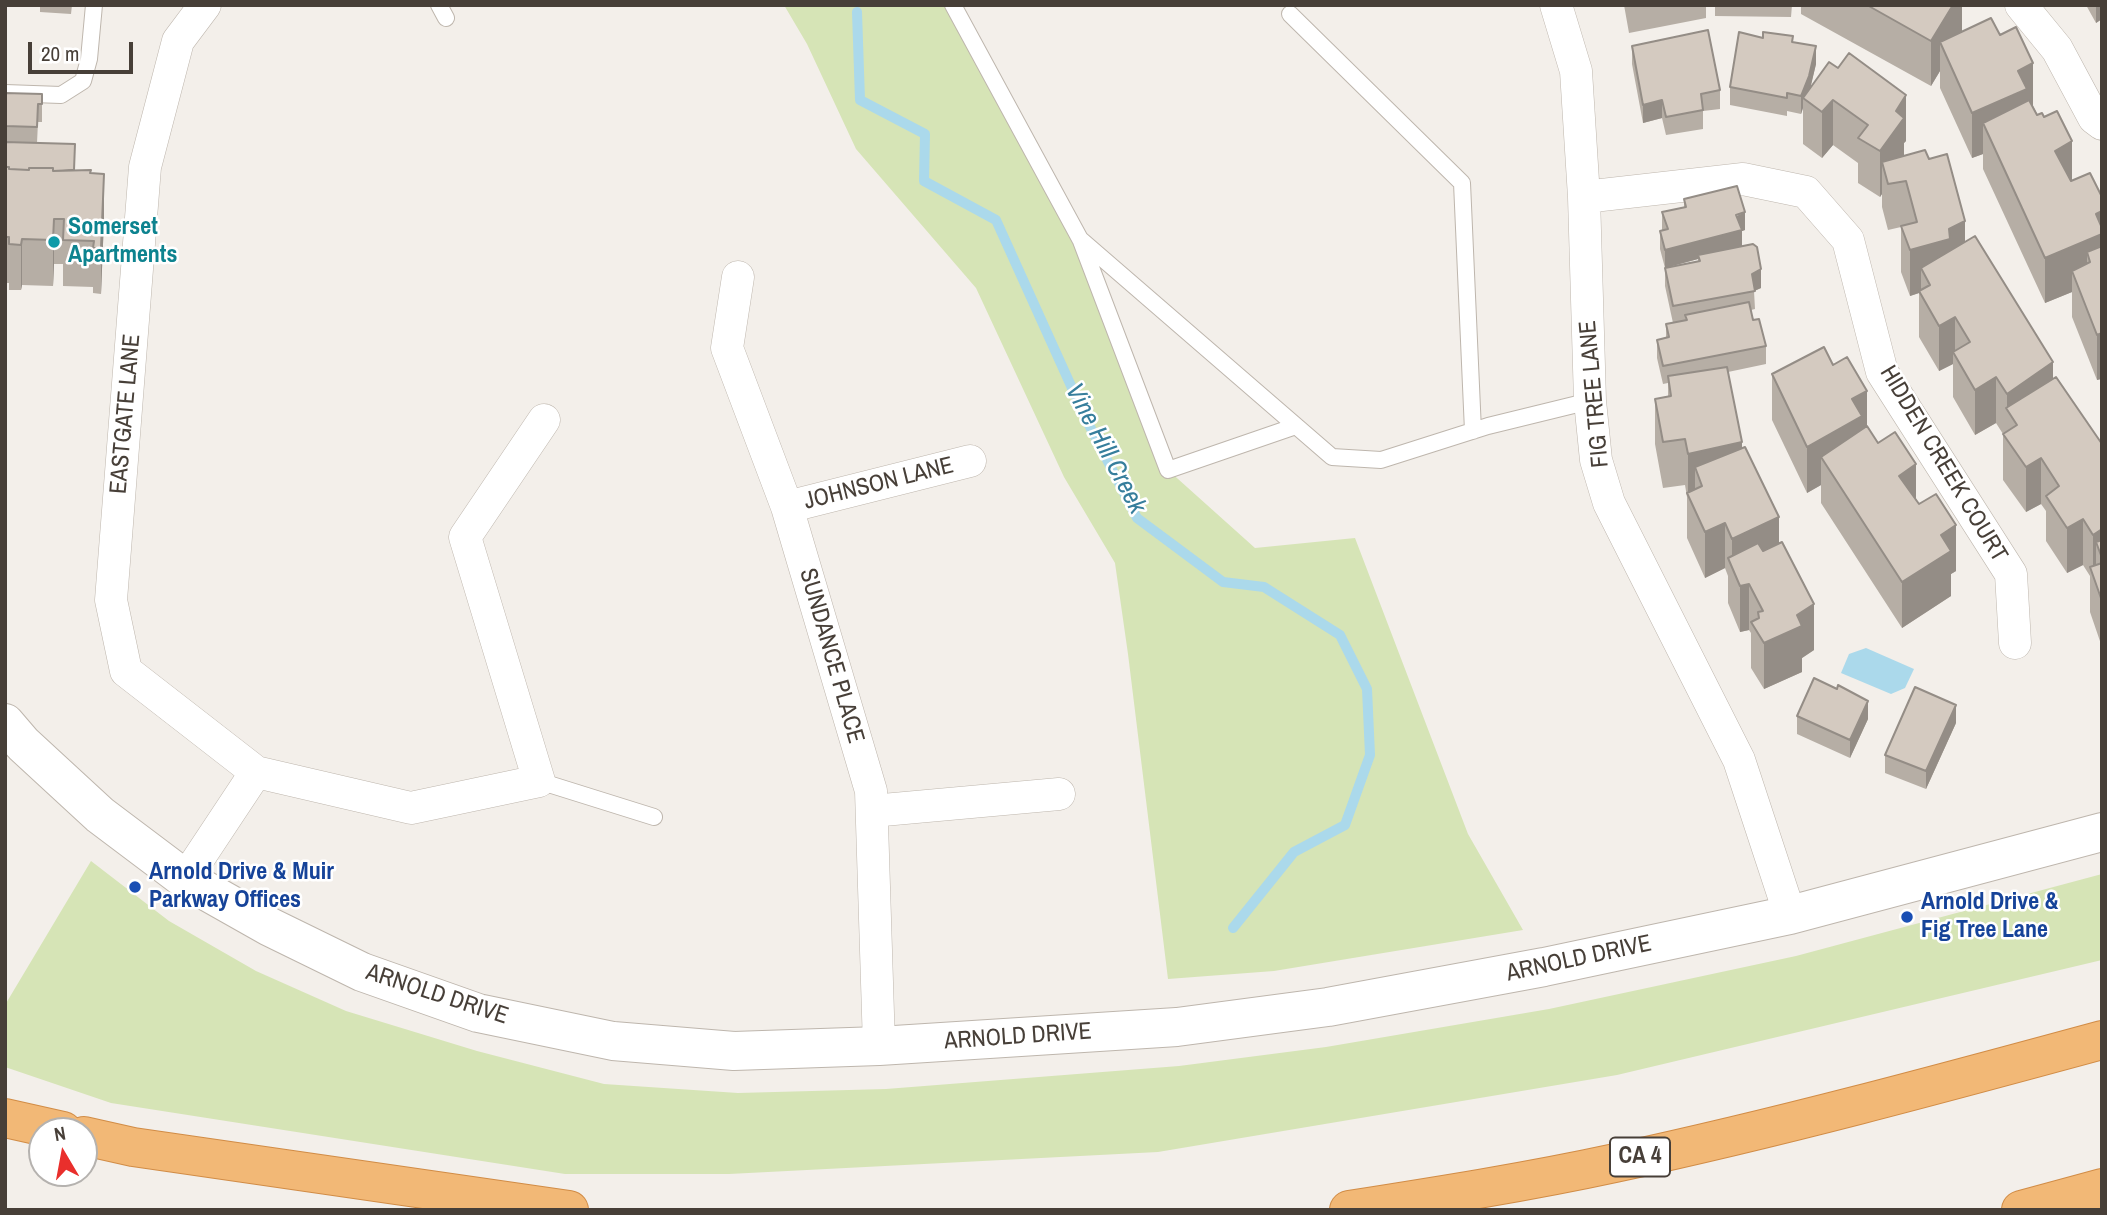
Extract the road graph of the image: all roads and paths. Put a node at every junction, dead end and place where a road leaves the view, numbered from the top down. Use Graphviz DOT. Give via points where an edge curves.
graph roads {
  1 [pos="94,5"];
  2 [pos="205,5"];
  3 [pos="953,5"];
  4 [pos="1556,5"];
  5 [pos="2021,5"];
  6 [pos="1290,15"];
  7 [pos="5,93"];
  8 [pos="2102,124"];
  9 [pos="1584,197"];
  10 [pos="1080,239"];
  11 [pos="738,277"];
  12 [pos="1590,401"];
  13 [pos="544,419"];
  14 [pos="1296,426"];
  15 [pos="1474,431"];
  16 [pos="970,461"];
  17 [pos="787,508"];
  18 [pos="2015,643"];
  19 [pos="14,740"];
  20 [pos="256,772"];
  21 [pos="539,781"];
  22 [pos="1059,794"];
  23 [pos="872,811"];
  24 [pos="654,817"];
  25 [pos="2102,832"];
  26 [pos="185,879"];
  27 [pos="1790,915"];
  28 [pos="2102,1040"];
  29 [pos="879,1046"];
  30 [pos="5,1118"];
  31 [pos="28,1123"];
  32 [pos="98,1139"];
  33 [pos="2102,1188"];
  34 [pos="569,1210"];
  35 [pos="1349,1210"];
  36 [pos="2021,1210"];
  1 -- 7 [label="lane" via="83,81 61,95"];
  2 -- 20 [label="street, EASTGATE LANE" via="178,41 145,167 111,600 126,671"];
  3 -- 10 [label="lane"];
  4 -- 9 [label="street, FIG TREE LANE" via="1576,71"];
  5 -- 8 [label="street" via="2057,49 2094,118"];
  6 -- 15 [label="lane" via="1462,183"];
  9 -- 12 [label="street, FIG TREE LANE"];
  9 -- 18 [label="street, HIDDEN CREEK COURT" via="1743,179 1806,192 1848,240 1882,372 2011,574"];
  10 -- 14 [label="lane"];
  10 -- 14 [label="lane" via="1168,470"];
  11 -- 17 [label="street, SUNDANCE PLACE" via="727,348"];
  12 -- 15 [label="lane"];
  12 -- 27 [label="street, FIG TREE LANE" via="1596,460 1609,503 1740,760"];
  13 -- 21 [label="street" via="465,537"];
  14 -- 15 [label="lane" via="1332,457 1381,460"];
  16 -- 17 [label="street, JOHNSON LANE"];
  17 -- 23 [label="street, SUNDANCE PLACE" via="871,792"];
  19 -- 26 [label="street, ARNOLD DRIVE" via="100,815"];
  20 -- 21 [label="street, EASTGATE LANE" via="411,808"];
  20 -- 26 [label="street"];
  21 -- 24 [label="lane, EASTGATE LANE"];
  22 -- 23 [label="street"];
  23 -- 29 [label="street, SUNDANCE PLACE"];
  25 -- 27 [label="street, ARNOLD DRIVE"];
  26 -- 29 [label="street, ARNOLD DRIVE" via="362,972 478,1013 613,1041 734,1051"];
  27 -- 29 [label="street, ARNOLD DRIVE" via="1328,1007 1177,1027"];
  28 -- 35 [label="highway, CA 4" via="1694,1145"];
  30 -- 31 [label="highway"];
  32 -- 34 [label="highway"];
  33 -- 36 [label="highway"];
}
